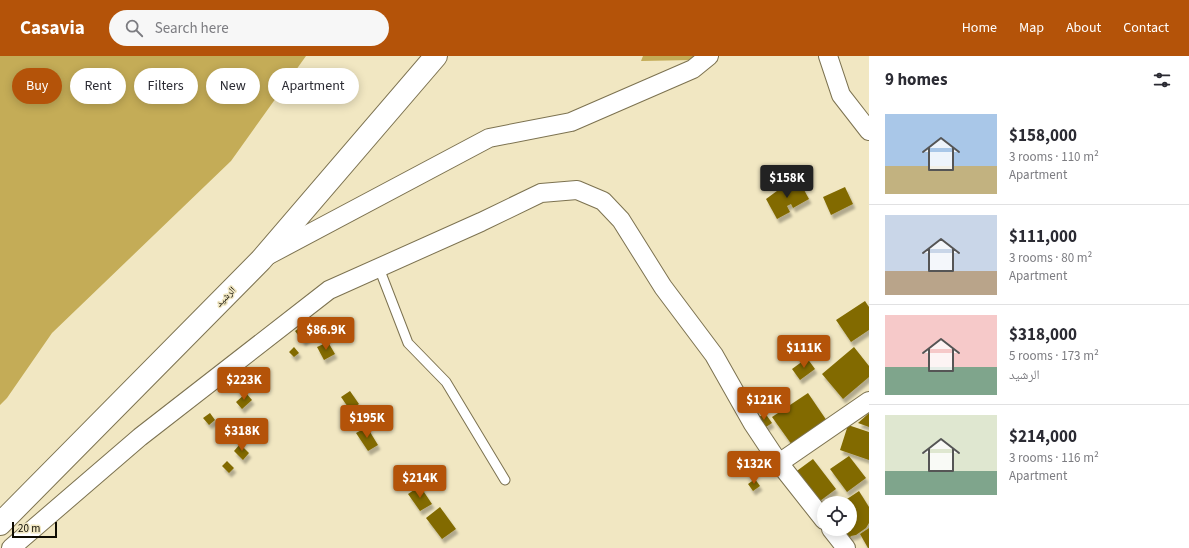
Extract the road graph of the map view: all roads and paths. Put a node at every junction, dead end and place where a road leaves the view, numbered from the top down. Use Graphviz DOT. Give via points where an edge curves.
graph roads {
  1 [pos="436,56"];
  2 [pos="709,56"];
  3 [pos="828,56"];
  4 [pos="869,131"];
  5 [pos="261,260"];
  6 [pos="379,268"];
  7 [pos="869,401"];
  8 [pos="779,463"];
  9 [pos="505,480"];
  10 [pos="817,511"];
  11 [pos="0,524"];
  12 [pos="837,536"];
  13 [pos="11,548"];
  14 [pos="846,548"];
  1 -- 5 [label="main road, الرشيد"];
  2 -- 5 [label="street" via="693,69 571,122 489,138"];
  3 -- 4 [label="street" via="841,95"];
  5 -- 11 [label="main road, الرشيد"];
  6 -- 8 [label="street" via="541,193 577,190 603,201 621,220 663,287 714,355 753,424"];
  6 -- 9 [label="lane" via="408,343 446,382"];
  6 -- 13 [label="street" via="329,290 140,437"];
  7 -- 8 [label="street"];
  8 -- 10 [label="street"];
  12 -- 14 [label="street"];
}
